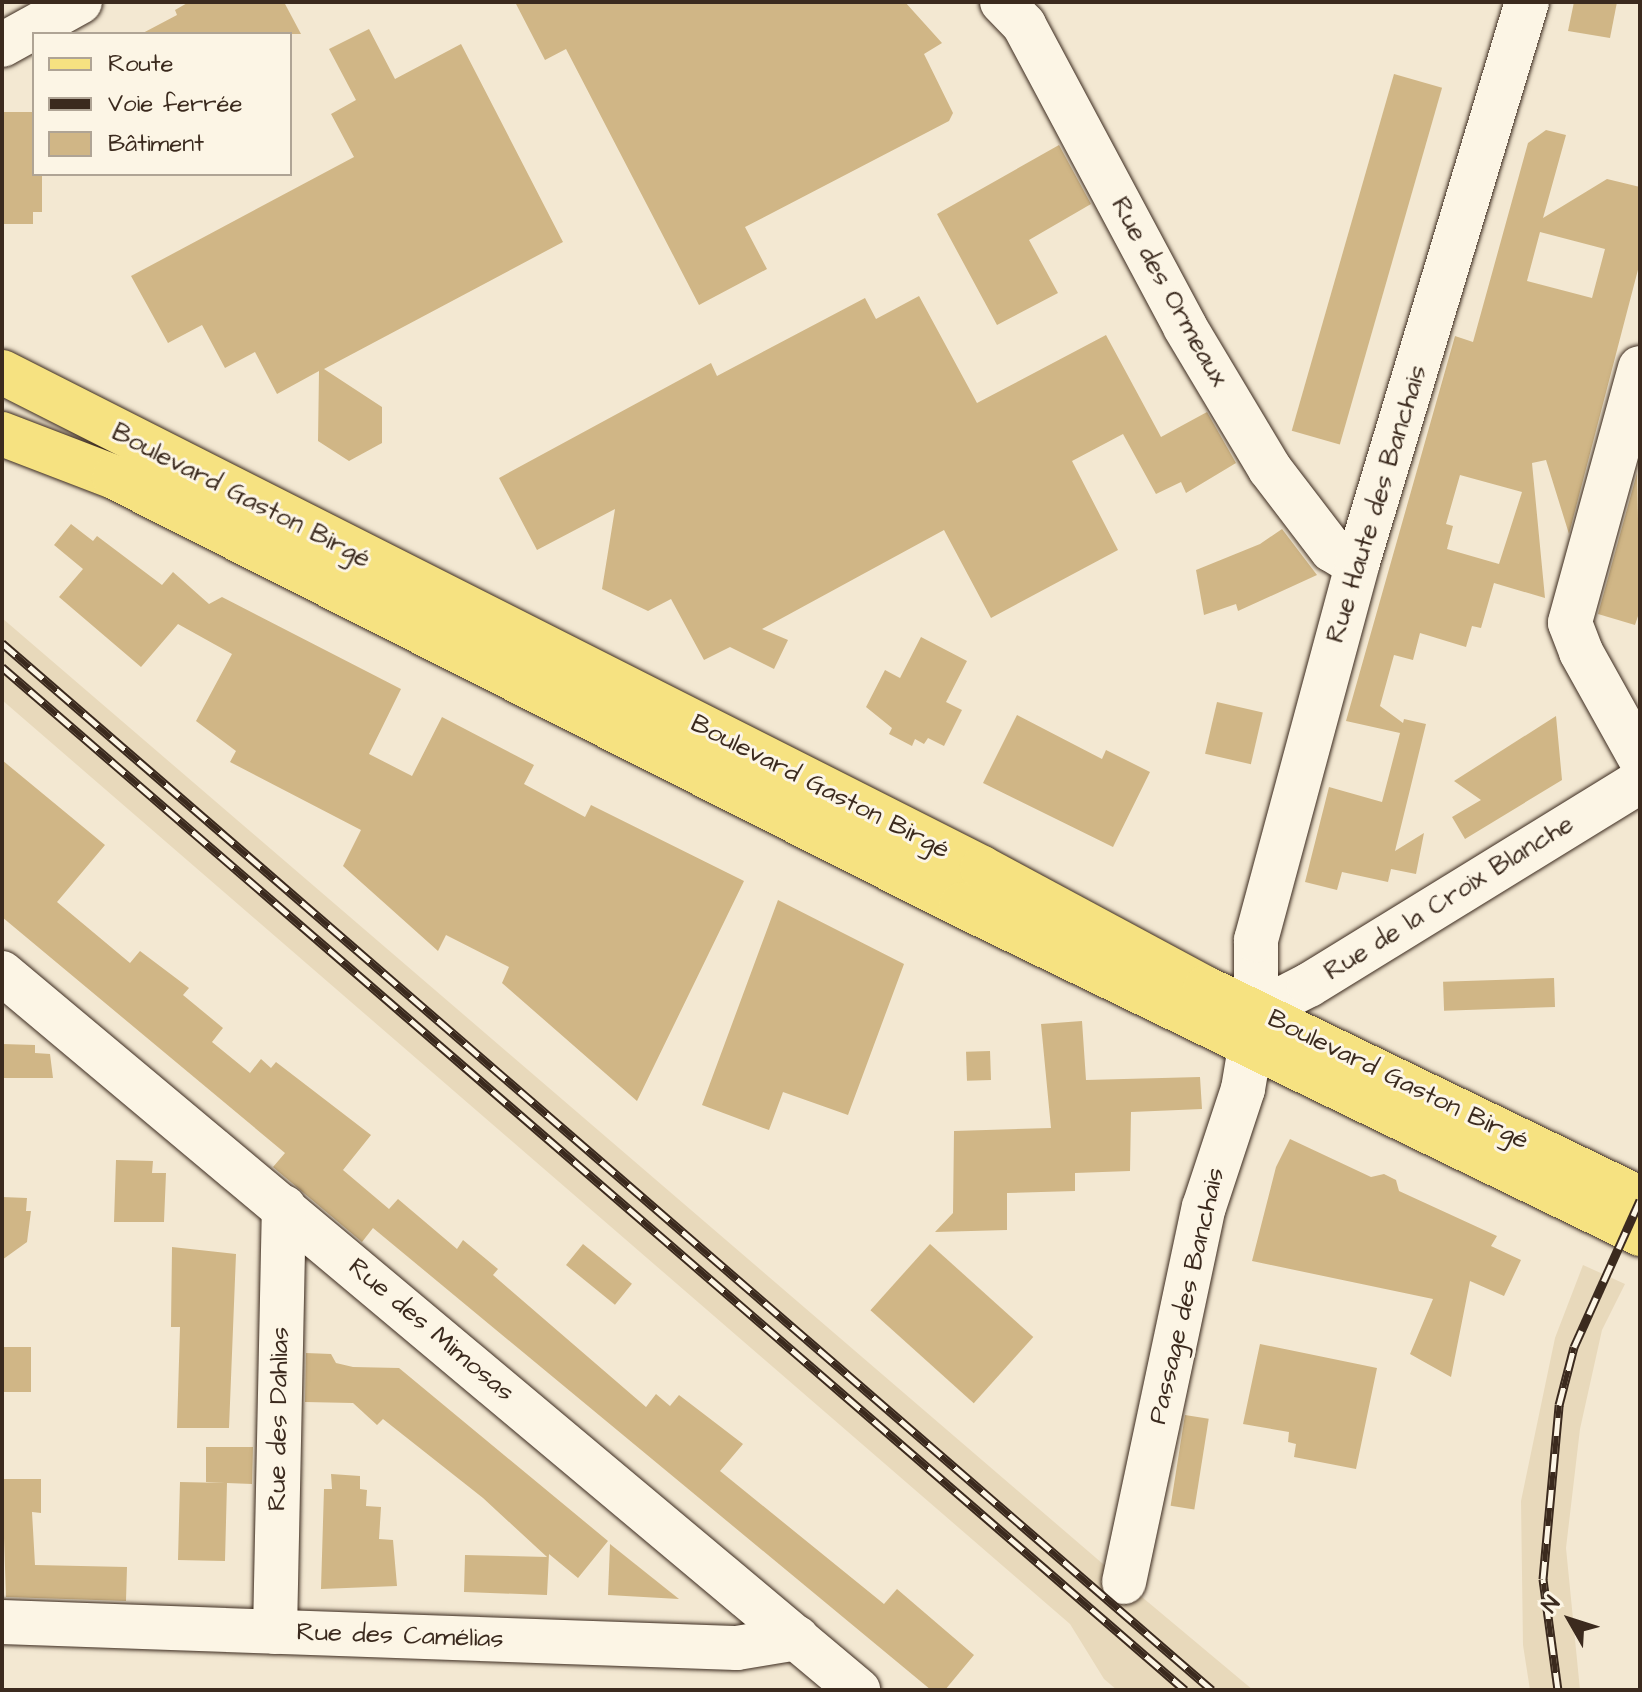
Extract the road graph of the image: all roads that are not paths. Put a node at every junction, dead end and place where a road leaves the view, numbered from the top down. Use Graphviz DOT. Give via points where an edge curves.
graph roads {
  1 [pos="80,2"];
  2 [pos="1002,2"];
  3 [pos="1527,2"];
  4 [pos="2,45"];
  5 [pos="1640,368"];
  6 [pos="2,372"];
  7 [pos="2,434"];
  8 [pos="1357,565"];
  9 [pos="1640,758"];
  10 [pos="1640,781"];
  11 [pos="2,973"];
  12 [pos="1254,1028"];
  13 [pos="1640,1198"];
  14 [pos="284,1207"];
  15 [pos="1640,1234"];
  16 [pos="1124,1582"];
  17 [pos="2,1622"];
  18 [pos="275,1632"];
  19 [pos="797,1638"];
  20 [pos="858,1690"];
  1 -- 4 [label="street"];
  2 -- 8 [label="street, Rue des Ormeaux" via="1024,25 1185,327 1270,469 1332,550"];
  3 -- 8 [label="street, Rue Haute des Banchais"];
  5 -- 9 [label="street" via="1570,623"];
  6 -- 12 [label="main road, Boulevard Gaston Birgé"];
  7 -- 12 [label="main road, Boulevard Gaston Birgé" via="114,477 961,905"];
  8 -- 12 [label="street, Rue Haute des Banchais" via="1256,940"];
  10 -- 12 [label="street, Rue de la Croix Blanche"];
  11 -- 14 [label="street, Rue des Mimosas"];
  12 -- 13 [label="main road, Boulevard Gaston Birgé"];
  12 -- 15 [label="main road, Boulevard Gaston Birgé"];
  12 -- 16 [label="street, Passage des Banchais" via="1243,1089 1204,1207"];
  14 -- 18 [label="street, Rue des Dahlias"];
  14 -- 19 [label="street, Rue des Mimosas"];
  17 -- 18 [label="street, Rue des Camélias"];
  18 -- 19 [label="street, Rue des Camélias" via="737,1648"];
  19 -- 20 [label="street, Rue des Mimosas"];
}
